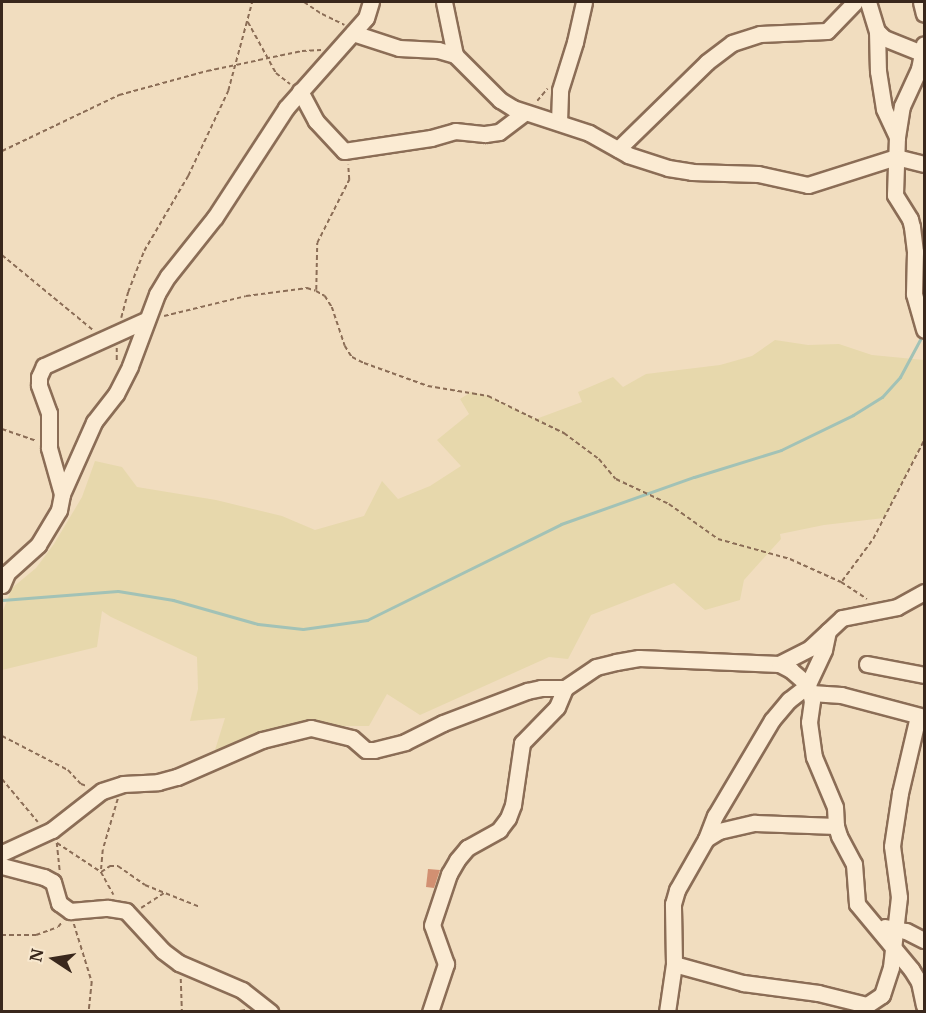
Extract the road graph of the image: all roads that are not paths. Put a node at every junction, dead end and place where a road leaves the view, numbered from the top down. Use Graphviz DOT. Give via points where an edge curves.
graph roads {
  1 [pos="371,2"];
  2 [pos="444,2"];
  3 [pos="584,2"];
  4 [pos="855,2"];
  5 [pos="868,2"];
  6 [pos="921,2"];
  7 [pos="924,14"];
  8 [pos="877,31"];
  9 [pos="353,33"];
  10 [pos="924,51"];
  11 [pos="455,55"];
  12 [pos="300,91"];
  13 [pos="524,112"];
  14 [pos="559,122"];
  15 [pos="897,137"];
  16 [pos="618,149"];
  17 [pos="896,157"];
  18 [pos="923,161"];
  19 [pos="146,320"];
  20 [pos="924,330"];
  21 [pos="62,494"];
  22 [pos="2,585"];
  23 [pos="924,592"];
  24 [pos="828,631"];
  25 [pos="779,664"];
  26 [pos="867,664"];
  27 [pos="924,675"];
  28 [pos="565,688"];
  29 [pos="810,689"];
  30 [pos="921,717"];
  31 [pos="836,826"];
  32 [pos="706,839"];
  33 [pos="2,853"];
  34 [pos="2,866"];
  35 [pos="876,926"];
  36 [pos="894,928"];
  37 [pos="924,940"];
  38 [pos="894,950"];
  39 [pos="674,964"];
  40 [pos="924,1005"];
  41 [pos="270,1011"];
  42 [pos="430,1011"];
  43 [pos="667,1011"];
  1 -- 9 [label="street" via="366,18"];
  2 -- 11 [label="street"];
  3 -- 14 [label="street" via="558,102"];
  4 -- 16 [label="street" via="827,31 777,32 732,44 707,62"];
  5 -- 8 [label="street"];
  6 -- 7 [label="street"];
  8 -- 10 [label="street" via="884,38"];
  8 -- 15 [label="street" via="884,109"];
  9 -- 11 [label="street" via="384,45"];
  9 -- 12 [label="street"];
  10 -- 15 [label="street" via="902,106"];
  11 -- 13 [label="street" via="500,100"];
  12 -- 13 [label="street" via="316,121 344,151 456,131 499,132"];
  12 -- 19 [label="street" via="215,217 168,276"];
  13 -- 14 [label="street"];
  14 -- 16 [label="street"];
  15 -- 17 [label="street"];
  16 -- 17 [label="street" via="668,168 758,174 807,185"];
  17 -- 18 [label="street"];
  17 -- 20 [label="street" via="895,195 912,227 914,294"];
  19 -- 21 [label="street" via="116,394 94,422"];
  19 -- 21 [label="street" via="44,366 39,385 49,413 48,444"];
  21 -- 22 [label="street" via="59,510 38,545 7,573"];
  23 -- 24 [label="street" via="897,607 850,615"];
  24 -- 25 [label="street" via="810,648"];
  24 -- 29 [label="street"];
  25 -- 28 [label="street" via="639,658 596,667"];
  25 -- 29 [label="street"];
  26 -- 27 [label="street"];
  28 -- 33 [label="street" via="527,691 385,749 366,750 352,738 311,728 262,740 177,777 123,784 102,791 52,838"];
  28 -- 42 [label="street" via="557,707 522,743 508,818 499,830 467,848 449,874 432,925 446,964"];
  29 -- 30 [label="street"];
  29 -- 31 [label="street" via="814,757 835,807"];
  29 -- 32 [label="street" via="789,700 772,720 715,816"];
  30 -- 36 [label="street" via="900,793 892,846 899,897"];
  31 -- 32 [label="street" via="755,823 719,831"];
  31 -- 35 [label="street" via="854,864 857,904"];
  32 -- 39 [label="street" via="673,904"];
  34 -- 41 [label="street" via="53,882 59,903 70,911 126,911 163,951 180,963 242,990"];
  35 -- 36 [label="street"];
  35 -- 38 [label="street"];
  36 -- 37 [label="street"];
  36 -- 38 [label="street"];
  38 -- 39 [label="street" via="882,995 867,1005 818,993 743,983"];
  38 -- 40 [label="street" via="915,975"];
  39 -- 43 [label="street"];
}
